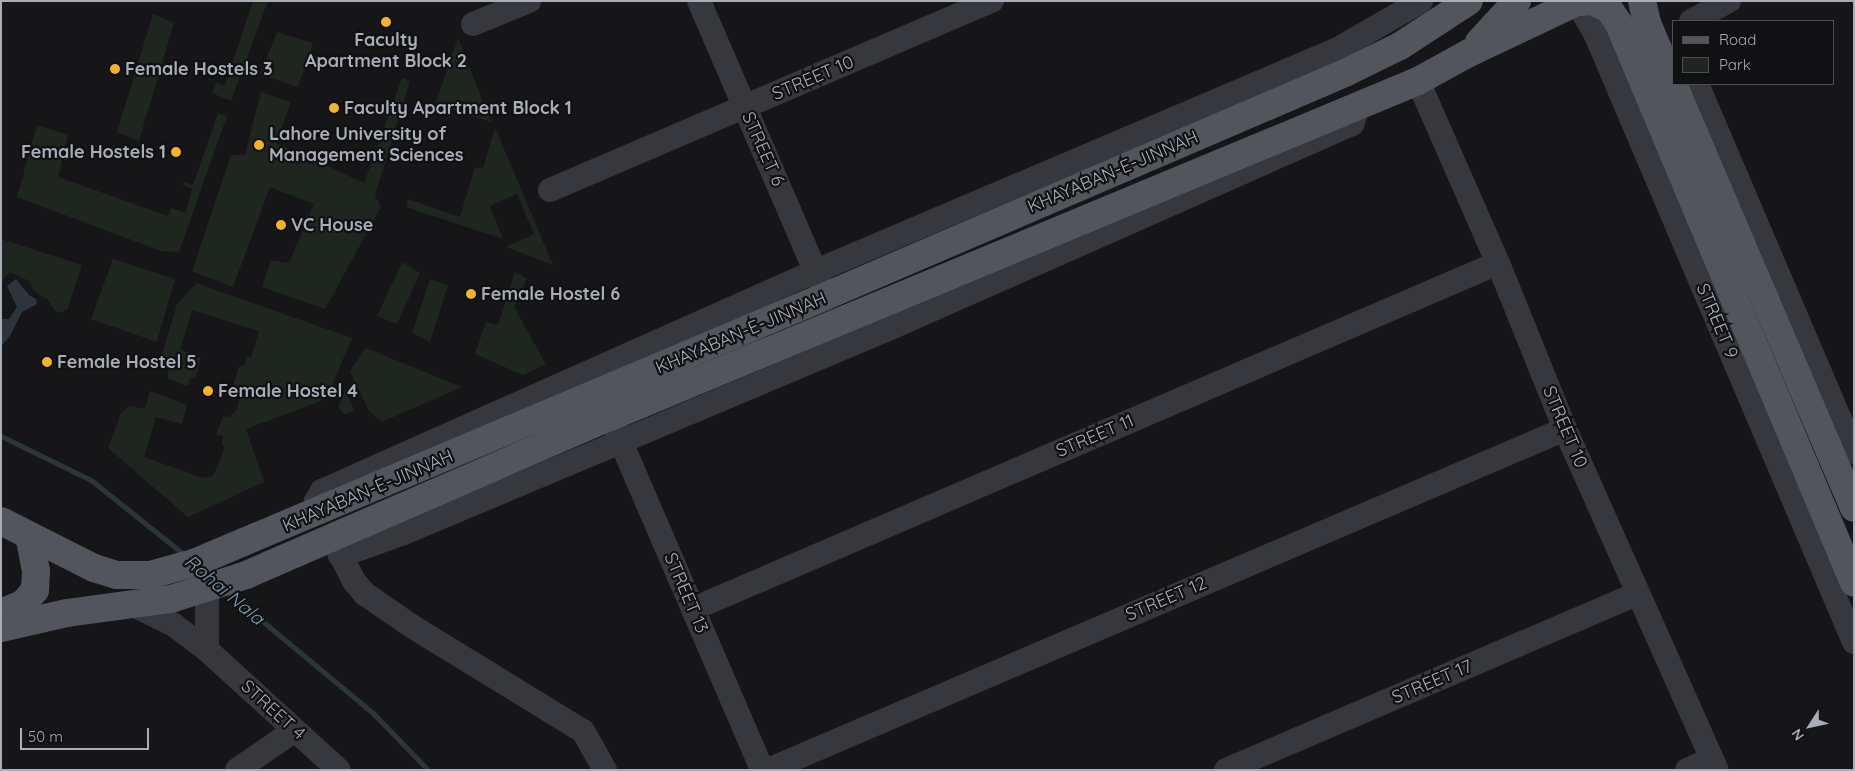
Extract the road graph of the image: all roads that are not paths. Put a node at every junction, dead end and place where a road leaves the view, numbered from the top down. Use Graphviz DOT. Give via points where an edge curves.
graph roads {
  1 [pos="529,1"];
  2 [pos="699,1"];
  3 [pos="992,1"];
  4 [pos="1421,1"];
  5 [pos="1469,1"];
  6 [pos="1517,1"];
  7 [pos="1642,1"];
  8 [pos="1729,1"];
  9 [pos="1587,2"];
  10 [pos="1693,20"];
  11 [pos="473,24"];
  12 [pos="1469,53"];
  13 [pos="1342,60"];
  14 [pos="1418,81"];
  15 [pos="1672,81"];
  16 [pos="1673,85"];
  17 [pos="1697,85"];
  18 [pos="1359,106"];
  19 [pos="744,107"];
  20 [pos="550,190"];
  21 [pos="1498,262"];
  22 [pos="816,272"];
  23 [pos="826,296"];
  24 [pos="875,305"];
  25 [pos="886,330"];
  26 [pos="616,429"];
  27 [pos="1565,429"];
  28 [pos="1854,452"];
  29 [pos="1853,505"];
  30 [pos="320,512"];
  31 [pos="1,522"];
  32 [pos="29,536"];
  33 [pos="336,546"];
  34 [pos="1854,583"];
  35 [pos="209,589"];
  36 [pos="1638,593"];
  37 [pos="130,604"];
  38 [pos="693,609"];
  39 [pos="1,613"];
  40 [pos="1,628"];
  41 [pos="1854,642"];
  42 [pos="207,650"];
  43 [pos="295,730"];
  44 [pos="1715,764"];
  45 [pos="237,770"];
  46 [pos="339,770"];
  47 [pos="605,770"];
  48 [pos="762,770"];
  49 [pos="768,770"];
  50 [pos="1226,770"];
  51 [pos="1687,770"];
  1 -- 11 [label="street"];
  2 -- 19 [label="street, STREET 6"];
  3 -- 19 [label="street, STREET 10"];
  4 -- 13 [label="street"];
  5 -- 13 [label="main road, KHAYABAN-E-JINNAH" via="1400,46"];
  6 -- 12 [label="main road, KHAYABAN-E-JINNAH"];
  7 -- 15 [label="main road" via="1647,23"];
  8 -- 10 [label="street"];
  9 -- 12 [label="main road, KHAYABAN-E-JINNAH"];
  9 -- 34 [label="main road" via="1609,9 1619,24"];
  9 -- 41 [label="street, STREET 9" via="1595,33"];
  12 -- 14 [label="main road, KHAYABAN-E-JINNAH"];
  13 -- 22 [label="street"];
  13 -- 23 [label="main road, KHAYABAN-E-JINNAH"];
  14 -- 18 [label="main road, KHAYABAN-E-JINNAH"];
  14 -- 21 [label="street, STREET 10"];
  16 -- 29 [label="main road"];
  17 -- 28 [label="street"];
  18 -- 24 [label="main road, KHAYABAN-E-JINNAH"];
  18 -- 25 [label="street" via="1352,124"];
  19 -- 20 [label="street, STREET 10"];
  19 -- 22 [label="street, STREET 6"];
  21 -- 27 [label="street, STREET 10"];
  21 -- 38 [label="street, STREET 11"];
  22 -- 23 [label="street, STREET 6"];
  22 -- 30 [label="street" via="322,491 316,502"];
  23 -- 30 [label="main road, KHAYABAN-E-JINNAH"];
  24 -- 25 [label="street"];
  24 -- 26 [label="main road, KHAYABAN-E-JINNAH"];
  25 -- 26 [label="street"];
  26 -- 33 [label="main road, KHAYABAN-E-JINNAH"];
  26 -- 38 [label="street, STREET 13"];
  27 -- 36 [label="street, STREET 10"];
  27 -- 49 [label="street, STREET 12"];
  30 -- 32 [label="main road, KHAYABAN-E-JINNAH" via="175,570 150,575 117,575 94,568"];
  31 -- 32 [label="main road, KHAYABAN-E-JINNAH"];
  32 -- 39 [label="main road" via="36,571 35,590 24,603"];
  33 -- 35 [label="main road, KHAYABAN-E-JINNAH"];
  33 -- 47 [label="street" via="354,581 376,602 583,732"];
  35 -- 37 [label="main road, KHAYABAN-E-JINNAH"];
  35 -- 42 [label="street"];
  36 -- 44 [label="street, STREET 10"];
  36 -- 50 [label="street, STREET 17"];
  37 -- 40 [label="main road, KHAYABAN-E-JINNAH" via="67,613"];
  37 -- 42 [label="street, STREET 4" via="174,626"];
  38 -- 48 [label="street, STREET 13"];
  42 -- 43 [label="street, STREET 4"];
  43 -- 45 [label="street"];
  43 -- 46 [label="street, STREET 4"];
  44 -- 51 [label="street"];
}
